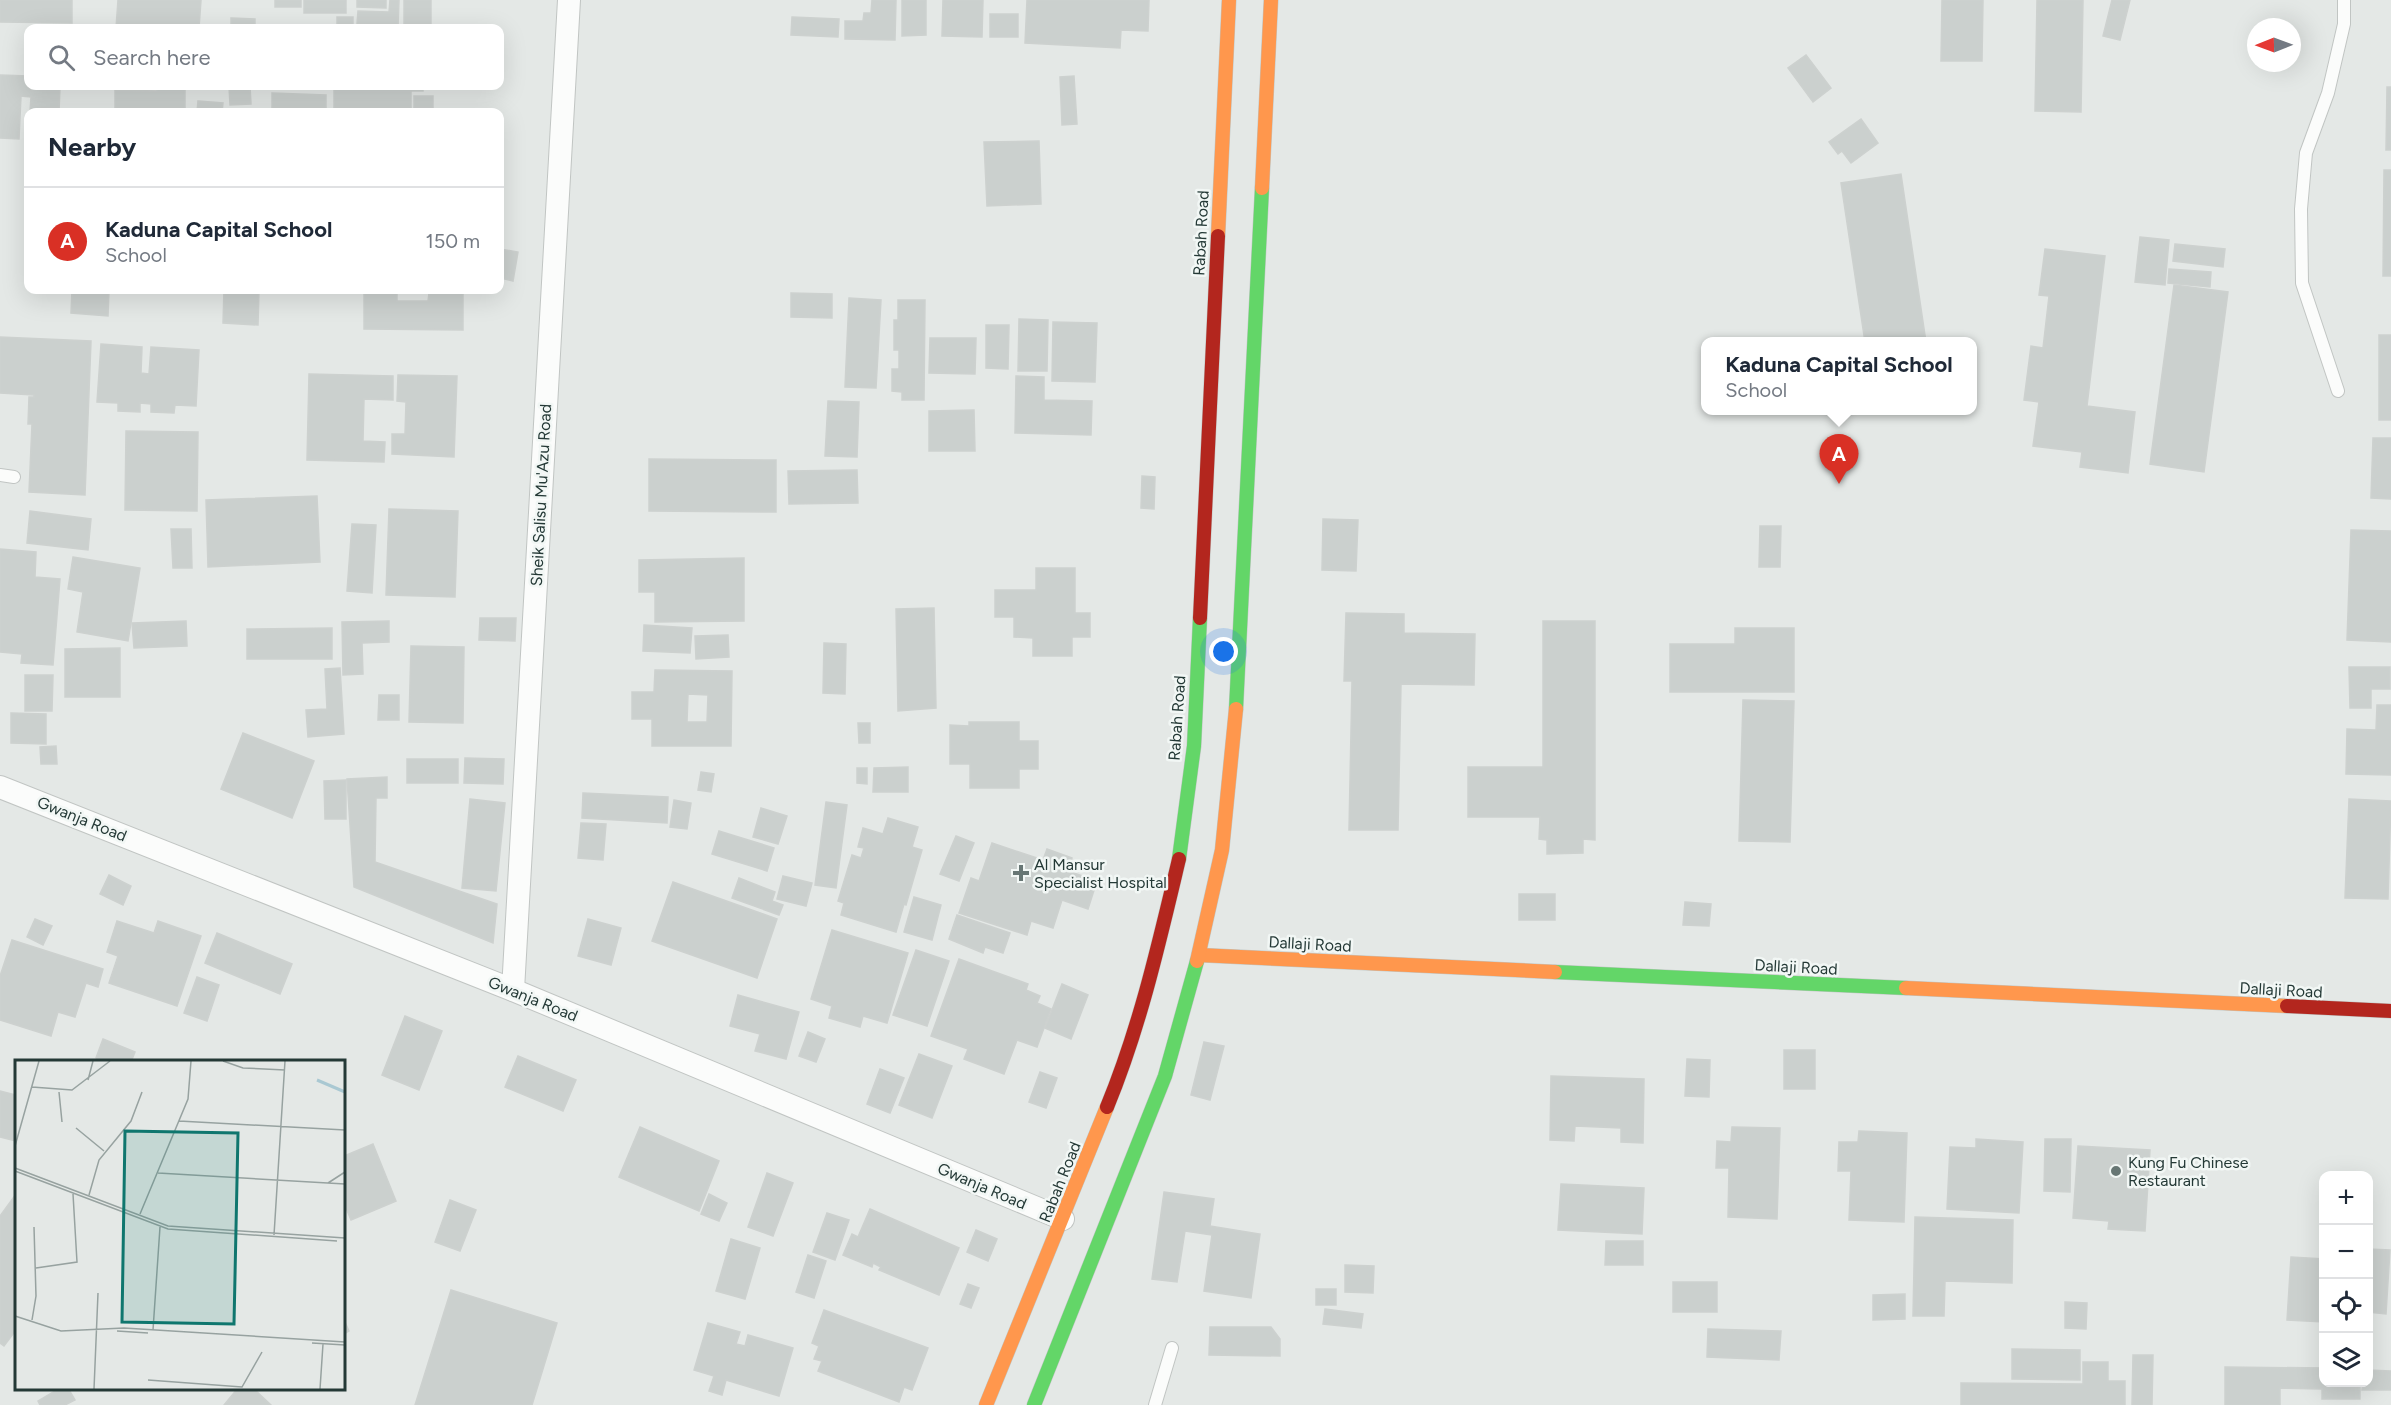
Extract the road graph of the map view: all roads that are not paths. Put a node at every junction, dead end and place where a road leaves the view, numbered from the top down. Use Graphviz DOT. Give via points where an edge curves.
graph roads {
  1 [pos="569,0"];
  2 [pos="1229,0"];
  3 [pos="1271,0"];
  4 [pos="2344,0"];
  5 [pos="2338,391"];
  6 [pos="0,475"];
  7 [pos="15,477"];
  8 [pos="0,787"];
  9 [pos="1199,955"];
  10 [pos="513,990"];
  11 [pos="2391,1011"];
  12 [pos="1063,1220"];
  13 [pos="1172,1347"];
  14 [pos="986,1405"];
  15 [pos="1034,1405"];
  16 [pos="1155,1405"];
  1 -- 10 [label="street, Sheik Salisu Mu'Azu Road"];
  2 -- 12 [label="main road, Rabah Road" via="1194,746 1181,848 1157,953 1120,1076"];
  3 -- 9 [label="main road" via="1234,744 1222,850"];
  4 -- 5 [label="lane" via="2344,24 2328,93 2306,153 2301,209 2302,283"];
  6 -- 7 [label="lane"];
  8 -- 10 [label="street, Gwanja Road"];
  9 -- 11 [label="main road, Dallaji Road"];
  9 -- 15 [label="main road" via="1165,1076"];
  10 -- 12 [label="street, Gwanja Road"];
  12 -- 14 [label="main road, Rabah Road"];
  13 -- 16 [label="lane"];
}
